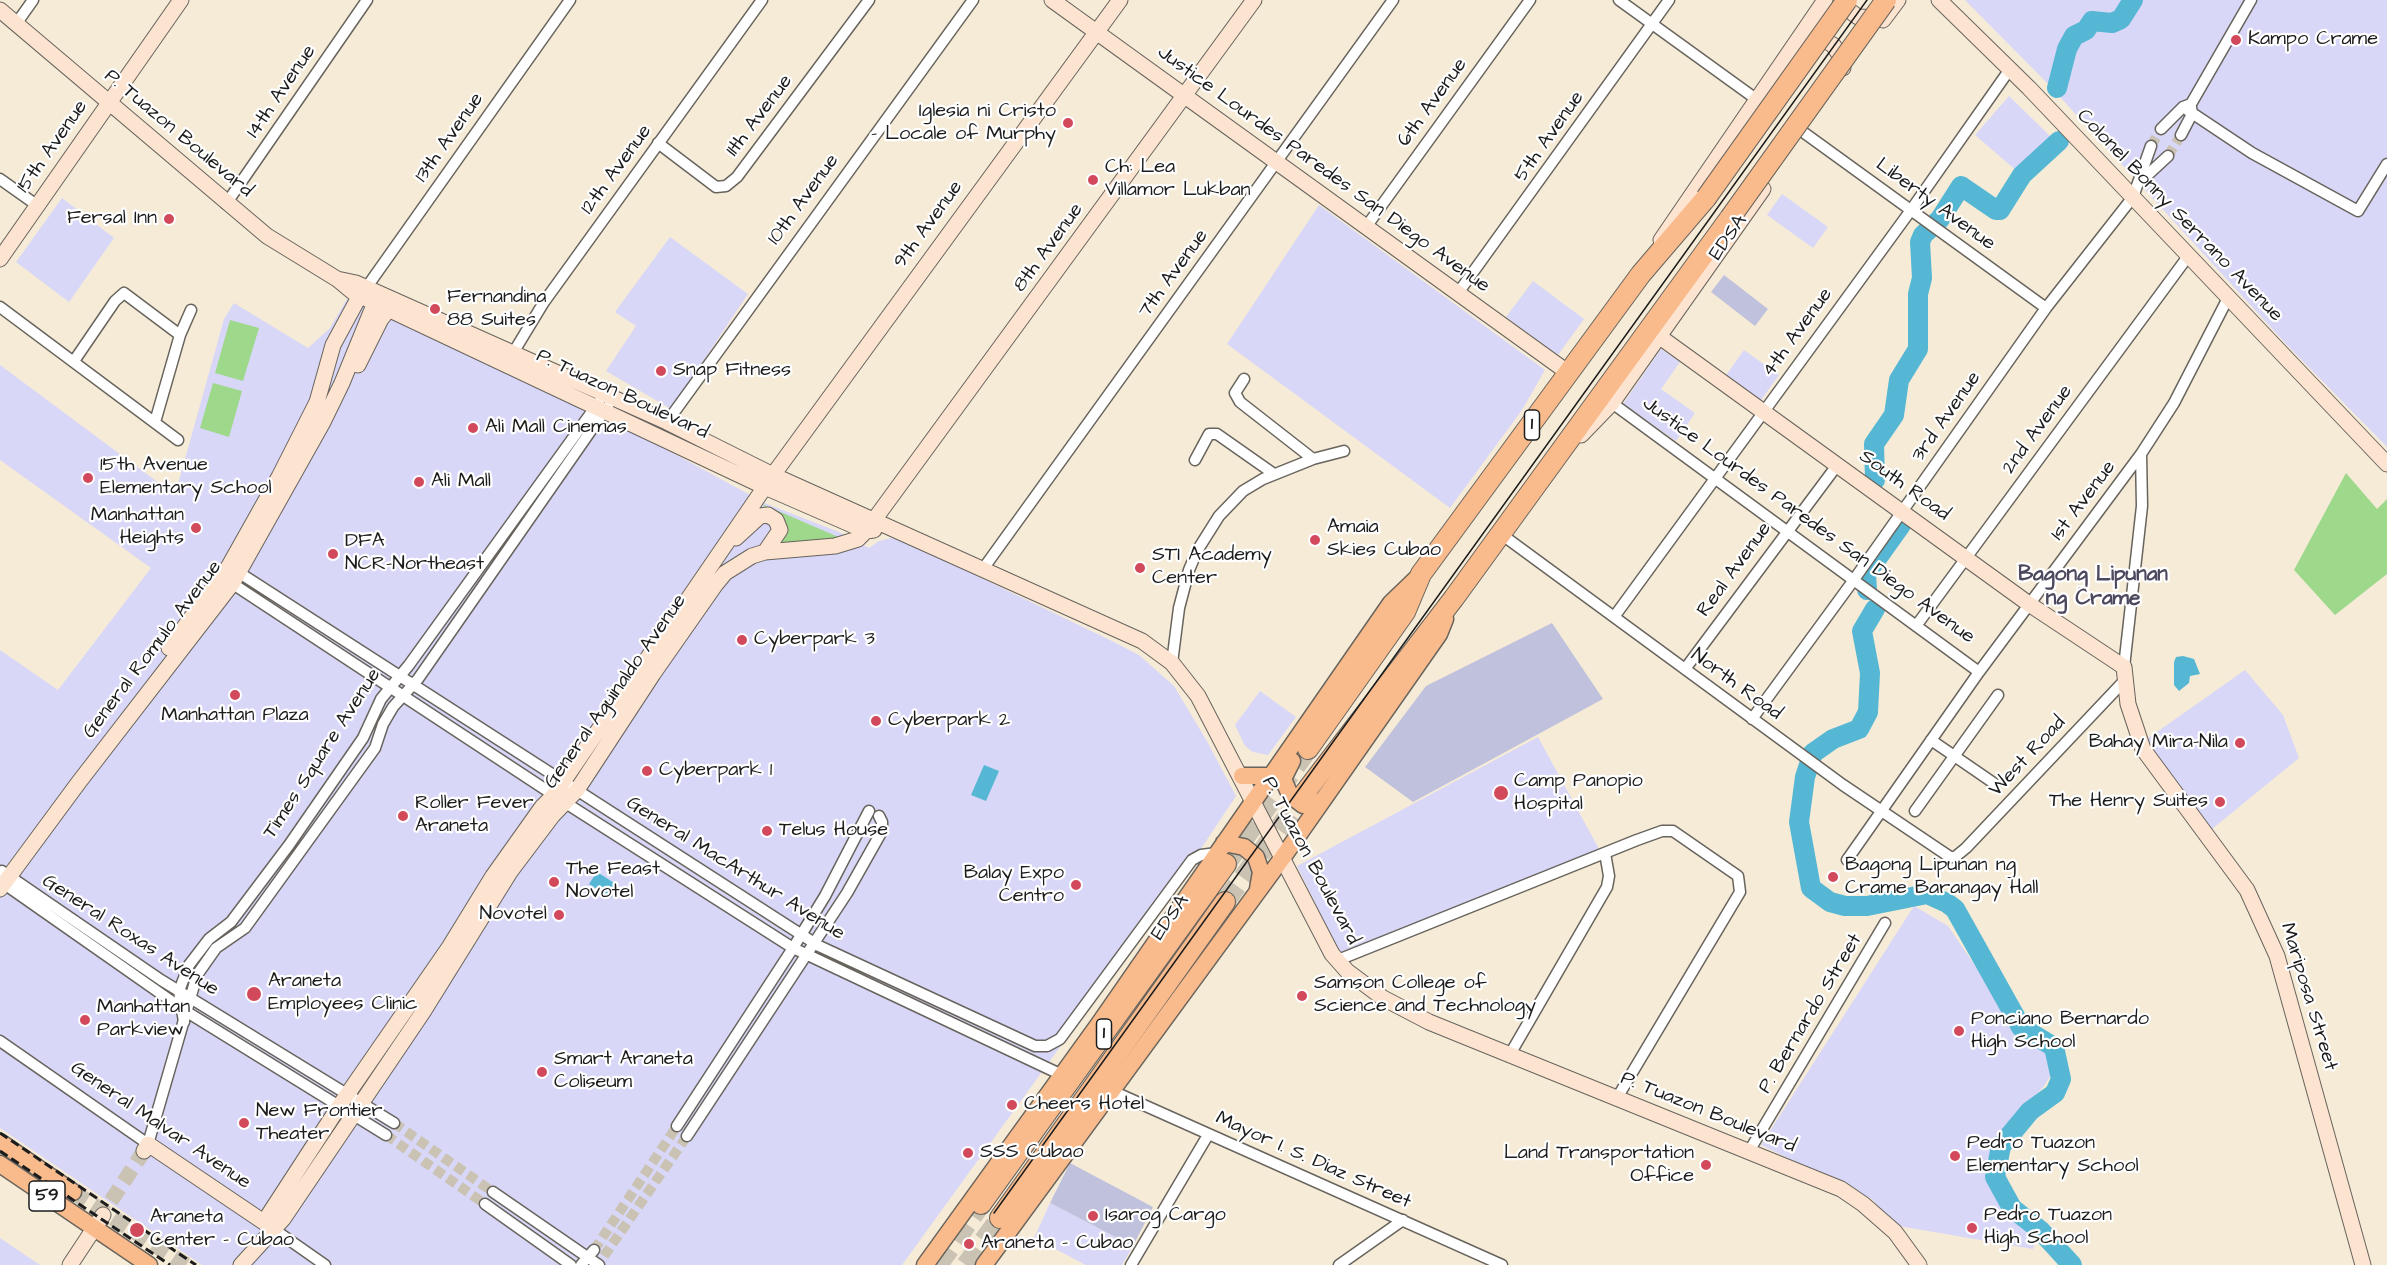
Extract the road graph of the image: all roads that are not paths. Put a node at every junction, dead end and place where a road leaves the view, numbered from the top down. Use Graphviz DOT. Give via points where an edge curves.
graph roads {
  1 [pos="33,0"];
  2 [pos="180,0"];
  3 [pos="367,0"];
  4 [pos="570,0"];
  5 [pos="762,0"];
  6 [pos="869,0"];
  7 [pos="973,0"];
  8 [pos="1052,0"];
  9 [pos="1120,0"];
  10 [pos="1254,0"];
  11 [pos="1393,0"];
  12 [pos="1530,0"];
  13 [pos="1619,0"];
  14 [pos="1669,0"];
  15 [pos="1825,0"];
  16 [pos="1841,0"];
  17 [pos="1847,0"];
  18 [pos="1898,0"];
  19 [pos="1939,0"];
  20 [pos="2251,0"];
  21 [pos="1887,7"];
  22 [pos="0,10"];
  23 [pos="16,24"];
  24 [pos="1652,24"];
  25 [pos="1096,33"];
  26 [pos="1797,40"];
  27 [pos="2010,69"];
  28 [pos="1843,77"];
  29 [pos="1185,97"];
  30 [pos="1756,99"];
  31 [pos="109,103"];
  32 [pos="2189,108"];
  33 [pos="2161,129"];
  34 [pos="1803,132"];
  35 [pos="2181,135"];
  36 [pos="658,143"];
  37 [pos="2151,146"];
  38 [pos="2168,156"];
  39 [pos="1277,162"];
  40 [pos="2387,164"];
  41 [pos="0,179"];
  42 [pos="2136,190"];
  43 [pos="226,204"];
  44 [pos="38,206"];
  45 [pos="1911,210"];
  46 [pos="1366,226"];
  47 [pos="2189,255"];
  48 [pos="0,259"];
  49 [pos="1641,274"];
  50 [pos="1458,293"];
  51 [pos="370,295"];
  52 [pos="2228,298"];
  53 [pos="0,307"];
  54 [pos="2046,308"];
  55 [pos="389,309"];
  56 [pos="191,310"];
  57 [pos="180,335"];
  58 [pos="1660,338"];
  59 [pos="333,345"];
  60 [pos="353,357"];
  61 [pos="509,358"];
  62 [pos="74,361"];
  63 [pos="1570,374"];
  64 [pos="1244,379"];
  65 [pos="342,383"];
  66 [pos="604,402"];
  67 [pos="1612,403"];
  68 [pos="1763,411"];
  69 [pos="155,422"];
  70 [pos="667,422"];
  71 [pos="178,440"];
  72 [pos="1344,451"];
  73 [pos="2141,454"];
  74 [pos="1313,459"];
  75 [pos="1195,460"];
  76 [pos="1838,464"];
  77 [pos="2387,464"];
  78 [pos="1550,466"];
  79 [pos="1274,474"];
  80 [pos="1714,479"];
  81 [pos="769,481"];
  82 [pos="1902,510"];
  83 [pos="871,526"];
  84 [pos="1786,531"];
  85 [pos="1501,534"];
  86 [pos="723,548"];
  87 [pos="765,552"];
  88 [pos="1966,557"];
  89 [pos="983,569"];
  90 [pos="231,575"];
  91 [pos="1853,581"];
  92 [pos="2030,604"];
  93 [pos="1614,617"];
  94 [pos="1916,626"];
  95 [pos="1172,663"];
  96 [pos="1685,669"];
  97 [pos="1979,672"];
  98 [pos="2125,673"];
  99 [pos="400,675"];
  100 [pos="414,684"];
  101 [pos="391,686"];
  102 [pos="1998,694"];
  103 [pos="404,695"];
  104 [pos="1752,718"];
  105 [pos="1931,740"];
  106 [pos="1302,744"];
  107 [pos="1955,756"];
  108 [pos="1242,776"];
  109 [pos="1271,776"];
  110 [pos="563,782"];
  111 [pos="1995,784"];
  112 [pos="577,790"];
  113 [pos="1312,797"];
  114 [pos="560,799"];
  115 [pos="1254,800"];
  116 [pos="1881,810"];
  117 [pos="1915,811"];
  118 [pos="1222,853"];
  119 [pos="1605,853"];
  120 [pos="1283,856"];
  121 [pos="1955,857"];
  122 [pos="1846,860"];
  123 [pos="3,879"];
  124 [pos="1258,890"];
  125 [pos="1225,902"];
  126 [pos="1885,923"];
  127 [pos="801,934"];
  128 [pos="814,942"];
  129 [pos="793,948"];
  130 [pos="807,955"];
  131 [pos="1338,960"];
  132 [pos="179,991"];
  133 [pos="189,997"];
  134 [pos="184,1013"];
  135 [pos="0,1041"];
  136 [pos="1509,1056"];
  137 [pos="1062,1075"];
  138 [pos="1110,1090"];
  139 [pos="1617,1098"];
  140 [pos="344,1099"];
  141 [pos="358,1108"];
  142 [pos="394,1123"];
  143 [pos="676,1126"];
  144 [pos="386,1135"];
  145 [pos="1208,1135"];
  146 [pos="687,1136"];
  147 [pos="0,1142"];
  148 [pos="146,1147"];
  149 [pos="1748,1153"];
  150 [pos="0,1164"];
  151 [pos="73,1191"];
  152 [pos="493,1192"];
  153 [pos="485,1204"];
  154 [pos="981,1204"];
  155 [pos="104,1214"];
  156 [pos="1000,1218"];
  157 [pos="1402,1220"];
  158 [pos="270,1226"];
  159 [pos="595,1261"];
  160 [pos="70,1265"];
  161 [pos="149,1265"];
  162 [pos="241,1265"];
  163 [pos="326,1265"];
  164 [pos="572,1265"];
  165 [pos="925,1265"];
  166 [pos="984,1265"];
  167 [pos="1131,1265"];
  168 [pos="1339,1265"];
  169 [pos="1502,1265"];
  170 [pos="1919,1265"];
  171 [pos="2363,1265"];
  1 -- 23 [label="street"];
  2 -- 31 [label="street, 15th Avenue"];
  3 -- 43 [label="street, 14th Avenue"];
  4 -- 51 [label="street, 13th Avenue"];
  5 -- 36 [label="street, 12th Avenue"];
  6 -- 36 [label="street, 11th Avenue" via="726,186 716,187"];
  7 -- 70 [label="street, 10th Avenue"];
  8 -- 25 [label="street, Justice Lourdes Paredes San Diego Avenue"];
  9 -- 25 [label="street, 9th Avenue"];
  10 -- 29 [label="street, 8th Avenue"];
  11 -- 39 [label="street, 7th Avenue"];
  12 -- 46 [label="street, 6th Avenue"];
  13 -- 24 [label="street"];
  14 -- 24 [label="street, 5th Avenue"];
  15 -- 26 [label="street, EDSA / 1"];
  16 -- 21 [label="street" via="1850,12 1863,18 1873,19"];
  17 -- 49 [label="highway, EDSA / 1, bridge" via="1706,198"];
  18 -- 21 [label="street, EDSA / 1"];
  19 -- 27 [label="street, Colonel Bonny Serrano Avenue"];
  20 -- 32 [label="street"];
  21 -- 28 [label="street, EDSA / 1"];
  21 -- 78 [label="highway, EDSA / 1, bridge"];
  22 -- 23 [label="street, P. Tuazon Boulevard"];
  23 -- 31 [label="street, P. Tuazon Boulevard"];
  24 -- 30 [label="street"];
  24 -- 50 [label="street, 5th Avenue"];
  25 -- 29 [label="street, Justice Lourdes Paredes San Diego Avenue"];
  25 -- 81 [label="street, 9th Avenue"];
  26 -- 28 [label="street" via="1816,37 1829,42 1841,57"];
  26 -- 30 [label="street, EDSA / 1"];
  27 -- 42 [label="street, Colonel Bonny Serrano Avenue"];
  27 -- 45 [label="street, 4th Avenue"];
  28 -- 34 [label="street, EDSA / 1"];
  29 -- 39 [label="street, Justice Lourdes Paredes San Diego Avenue"];
  29 -- 83 [label="street, 8th Avenue"];
  30 -- 49 [label="street, EDSA / 1"];
  31 -- 43 [label="street, P. Tuazon Boulevard"];
  31 -- 44 [label="street, 15th Avenue"];
  32 -- 33 [label="street"];
  32 -- 35 [label="street"];
  32 -- 40 [label="street" via="2252,153 2358,211"];
  34 -- 45 [label="street, Liberty Avenue"];
  34 -- 58 [label="street, EDSA / 1"];
  36 -- 61 [label="street, 12th Avenue" via="544,302"];
  37 -- 42 [label="street"];
  38 -- 42 [label="street"];
  39 -- 46 [label="street, Justice Lourdes Paredes San Diego Avenue"];
  39 -- 89 [label="street, 7th Avenue"];
  41 -- 44 [label="street"];
  42 -- 47 [label="street, Colonel Bonny Serrano Avenue"];
  42 -- 54 [label="street, 3rd Avenue"];
  43 -- 51 [label="street, P. Tuazon Boulevard" via="267,236"];
  44 -- 48 [label="street, 15th Avenue"];
  45 -- 54 [label="street, Liberty Avenue"];
  45 -- 68 [label="street, 4th Avenue"];
  46 -- 50 [label="street, Justice Lourdes Paredes San Diego Avenue"];
  47 -- 52 [label="street, Colonel Bonny Serrano Avenue"];
  47 -- 88 [label="street, 2nd Avenue"];
  49 -- 63 [label="highway, EDSA / 1"];
  50 -- 63 [label="street, Justice Lourdes Paredes San Diego Avenue"];
  51 -- 55 [label="street, P. Tuazon Boulevard"];
  51 -- 59 [label="street, General Romulo Avenue"];
  51 -- 60 [label="street, General Romulo Avenue"];
  51 -- 61 [label="street, P. Tuazon Boulevard"];
  52 -- 73 [label="street, 1st Avenue" via="2174,403"];
  52 -- 77 [label="street, Colonel Bonny Serrano Avenue"];
  53 -- 62 [label="street"];
  54 -- 82 [label="street, 3rd Avenue"];
  55 -- 61 [label="street, P. Tuazon Boulevard"];
  55 -- 65 [label="street" via="357,367"];
  56 -- 57 [label="street"];
  57 -- 62 [label="street" via="124,293"];
  57 -- 69 [label="street"];
  58 -- 67 [label="street, EDSA / 1"];
  58 -- 68 [label="street, South Road"];
  59 -- 60 [label="street" via="344,345"];
  59 -- 90 [label="street, General Romulo Avenue" via="310,416"];
  60 -- 65 [label="street, General Romulo Avenue"];
  61 -- 66 [label="street, P. Tuazon Boulevard"];
  62 -- 69 [label="street"];
  63 -- 106 [label="highway, EDSA / 1" via="1421,574 1405,612"];
  64 -- 74 [label="street" via="1235,393 1240,402"];
  65 -- 90 [label="street, General Romulo Avenue" via="294,478"];
  66 -- 70 [label="street, P. Tuazon Boulevard"];
  66 -- 81 [label="street, P. Tuazon Boulevard"];
  66 -- 99 [label="street, Times Square Avenue"];
  66 -- 100 [label="street, Times Square Avenue"];
  67 -- 78 [label="street, EDSA / 1"];
  67 -- 80 [label="street, Justice Lourdes Paredes San Diego Avenue"];
  68 -- 76 [label="street, South Road"];
  68 -- 80 [label="street, 4th Avenue"];
  69 -- 71 [label="street"];
  70 -- 81 [label="street, P. Tuazon Boulevard"];
  72 -- 74 [label="street"];
  73 -- 92 [label="street, 1st Avenue"];
  73 -- 98 [label="street, Mariposa Street" via="2142,506"];
  74 -- 79 [label="street"];
  75 -- 79 [label="street" via="1209,434 1217,434"];
  76 -- 82 [label="street, South Road"];
  76 -- 84 [label="street, Real Avenue"];
  78 -- 85 [label="highway, EDSA / 1"];
  79 -- 95 [label="street" via="1243,492 1227,507 1197,551 1179,608"];
  80 -- 84 [label="street, Justice Lourdes Paredes San Diego Avenue"];
  80 -- 93 [label="street, 4th Avenue"];
  81 -- 83 [label="street, P. Tuazon Boulevard"];
  81 -- 86 [label="street, General Aguinaldo Avenue"];
  82 -- 88 [label="street, South Road"];
  82 -- 91 [label="street, 3rd Avenue"];
  83 -- 87 [label="street, General Aguinaldo Avenue" via="858,539 835,546"];
  83 -- 89 [label="street, P. Tuazon Boulevard" via="895,528"];
  84 -- 91 [label="street, Justice Lourdes Paredes San Diego Avenue"];
  84 -- 96 [label="street, Real Avenue"];
  85 -- 93 [label="street, North Road"];
  85 -- 113 [label="highway, EDSA / 1"];
  86 -- 87 [label="street" via="760,516 768,515 776,520 780,530"];
  86 -- 110 [label="street, General Aguinaldo Avenue"];
  87 -- 112 [label="street, General Aguinaldo Avenue" via="736,564 716,584"];
  88 -- 92 [label="street, South Road"];
  88 -- 94 [label="street, 2nd Avenue"];
  89 -- 95 [label="street, P. Tuazon Boulevard" via="1142,641"];
  90 -- 99 [label="street, General MacArthur Avenue"];
  90 -- 101 [label="street, General MacArthur Avenue"];
  90 -- 123 [label="street, General Romulo Avenue"];
  91 -- 94 [label="street, Justice Lourdes Paredes San Diego Avenue"];
  91 -- 104 [label="street, 3rd Avenue"];
  92 -- 97 [label="street, 1st Avenue"];
  92 -- 98 [label="street, South Road"];
  93 -- 96 [label="street, North Road"];
  94 -- 97 [label="street, Justice Lourdes Paredes San Diego Avenue"];
  95 -- 108 [label="street, P. Tuazon Boulevard" via="1198,696"];
  96 -- 104 [label="street, North Road"];
  97 -- 105 [label="street, 1st Avenue"];
  98 -- 121 [label="street, West Road"];
  98 -- 171 [label="street, Mariposa Street" via="2128,704 2143,749 2247,890 2277,956"];
  99 -- 100 [label="street, General MacArthur Avenue"];
  99 -- 101 [label="street, Times Square Avenue"];
  100 -- 103 [label="street, Times Square Avenue"];
  100 -- 110 [label="street, General MacArthur Avenue"];
  101 -- 103 [label="street, General MacArthur Avenue"];
  101 -- 132 [label="street, Times Square Avenue" via="374,710 363,738 324,795 231,922 209,939 184,973"];
  102 -- 107 [label="street"];
  103 -- 114 [label="street, General MacArthur Avenue"];
  103 -- 133 [label="street, Times Square Avenue" via="383,724 369,758 246,928 216,948 194,980"];
  104 -- 116 [label="street, North Road"];
  105 -- 107 [label="street"];
  105 -- 116 [label="street, 1st Avenue"];
  106 -- 109 [label="main road, EDSA / 1"];
  106 -- 113 [label="main road" via="1283,776 1284,785 1300,804 1308,806"];
  107 -- 111 [label="street"];
  107 -- 117 [label="street"];
  108 -- 109 [label="main road"];
  108 -- 115 [label="street, P. Tuazon Boulevard"];
  109 -- 115 [label="main road, EDSA / 1"];
  110 -- 112 [label="street, General MacArthur Avenue"];
  110 -- 114 [label="street, General Aguinaldo Avenue"];
  112 -- 114 [label="street, General Aguinaldo Avenue"];
  112 -- 127 [label="street, General MacArthur Avenue"];
  113 -- 120 [label="main road, EDSA / 1"];
  114 -- 129 [label="street, General MacArthur Avenue"];
  114 -- 140 [label="street, General Aguinaldo Avenue" via="542,807"];
  114 -- 141 [label="street, General Aguinaldo Avenue"];
  115 -- 118 [label="main road, EDSA / 1"];
  115 -- 120 [label="street, P. Tuazon Boulevard"];
  116 -- 121 [label="street, North Road" via="1946,855"];
  116 -- 122 [label="street, 1st Avenue"];
  118 -- 124 [label="main road" via="1244,847 1256,857 1261,872"];
  118 -- 128 [label="street, General MacArthur Avenue" via="1192,860 1064,1034 1047,1046 1035,1046 990,1027"];
  118 -- 137 [label="main road, EDSA / 1"];
  118 -- 154 [label="highway, EDSA / 1"];
  119 -- 131 [label="street"];
  119 -- 136 [label="street" via="1607,886"];
  119 -- 139 [label="street" via="1662,831 1673,831 1738,876 1740,892"];
  120 -- 124 [label="main road, EDSA / 1"];
  120 -- 131 [label="street, P. Tuazon Boulevard"];
  123 -- 132 [label="street, General Roxas Avenue"];
  123 -- 134 [label="street, General Roxas Avenue"];
  124 -- 138 [label="main road, EDSA / 1"];
  125 -- 156 [label="highway, EDSA / 1"];
  126 -- 149 [label="street, P. Bernardo Street"];
  127 -- 128 [label="street, General MacArthur Avenue"];
  127 -- 128 [label="street" via="874,814 882,822 882,831"];
  127 -- 129 [label="street"];
  128 -- 130 [label="street"];
  129 -- 130 [label="street, General MacArthur Avenue"];
  129 -- 143 [label="street"];
  130 -- 137 [label="street, General MacArthur Avenue"];
  130 -- 146 [label="street"];
  131 -- 136 [label="street, P. Tuazon Boulevard" via="1383,998"];
  132 -- 133 [label="street, General Roxas Avenue"];
  132 -- 134 [label="street, Times Square Avenue"];
  133 -- 134 [label="street, Times Square Avenue"];
  133 -- 140 [label="street, General Roxas Avenue"];
  134 -- 140 [label="street, General Roxas Avenue"];
  134 -- 148 [label="street, Times Square Avenue"];
  135 -- 148 [label="street, General Malvar Avenue"];
  136 -- 139 [label="street, P. Tuazon Boulevard"];
  137 -- 165 [label="main road, EDSA / 1"];
  138 -- 145 [label="street, Mayor I. S. Diaz Street"];
  138 -- 166 [label="main road, EDSA / 1"];
  139 -- 149 [label="street, P. Tuazon Boulevard"];
  140 -- 141 [label="street, General Roxas Avenue"];
  140 -- 158 [label="street, General Aguinaldo Avenue"];
  141 -- 142 [label="street, General Roxas Avenue"];
  141 -- 144 [label="street, General Roxas Avenue"];
  141 -- 158 [label="street, General Aguinaldo Avenue"];
  145 -- 157 [label="street, Mayor I. S. Diaz Street"];
  145 -- 167 [label="street"];
  147 -- 151 [label="main road, 59"];
  148 -- 158 [label="street, General Malvar Avenue"];
  149 -- 170 [label="street, P. Tuazon Boulevard" via="1848,1194 1895,1232"];
  150 -- 155 [label="main road, 59"];
  152 -- 159 [label="street"];
  153 -- 164 [label="street"];
  155 -- 160 [label="street"];
  155 -- 161 [label="main road, 59"];
  157 -- 168 [label="street"];
  157 -- 169 [label="street, Mayor I. S. Diaz Street"];
  158 -- 162 [label="street, General Aguinaldo Avenue"];
  158 -- 163 [label="street, General Malvar Avenue"];
}
